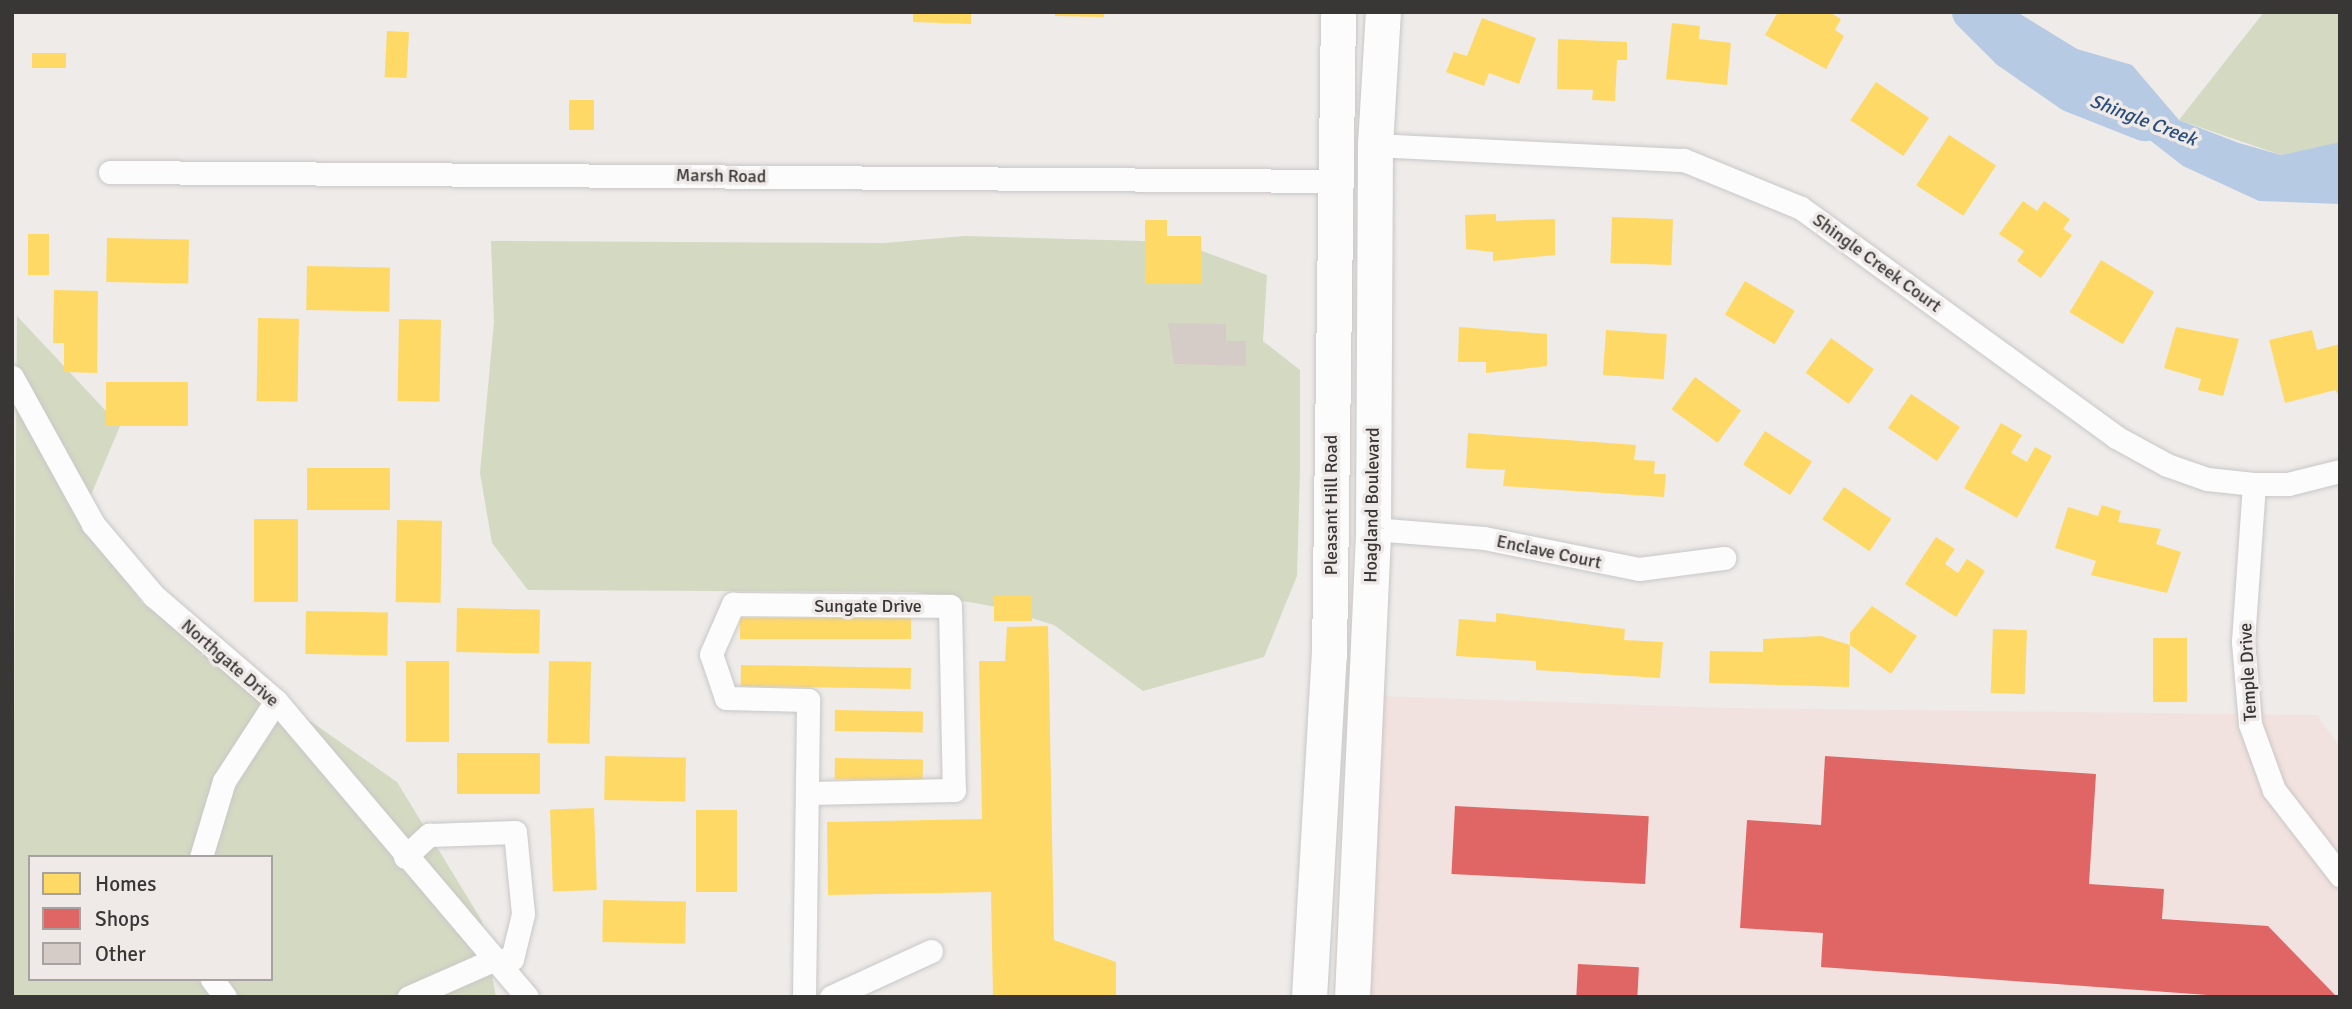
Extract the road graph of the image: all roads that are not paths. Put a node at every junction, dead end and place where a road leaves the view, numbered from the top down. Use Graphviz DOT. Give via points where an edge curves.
graph roads {
  1 [pos="1338,12"];
  2 [pos="1382,12"];
  3 [pos="1335,68"];
  4 [pos="1375,145"];
  5 [pos="110,172"];
  6 [pos="1331,181"];
  7 [pos="1374,288"];
  8 [pos="12,377"];
  9 [pos="2340,471"];
  10 [pos="2254,484"];
  11 [pos="1373,529"];
  12 [pos="1724,558"];
  13 [pos="276,701"];
  14 [pos="808,793"];
  15 [pos="202,855"];
  16 [pos="405,857"];
  17 [pos="2340,875"];
  18 [pos="931,951"];
  19 [pos="491,961"];
  20 [pos="213,981"];
  21 [pos="225,997"];
  22 [pos="409,997"];
  23 [pos="527,997"];
  24 [pos="804,997"];
  25 [pos="831,997"];
  26 [pos="1309,997"];
  27 [pos="1352,997"];
  1 -- 3 [label="main road, Pleasant Hill Road"];
  2 -- 4 [label="main road, Hoagland Boulevard"];
  3 -- 4 [label="main road" via="1350,113"];
  3 -- 6 [label="main road, Pleasant Hill Road"];
  4 -- 7 [label="main road, Hoagland Boulevard"];
  4 -- 10 [label="street, Shingle Creek Court" via="1684,160 1801,208 2116,437 2207,479"];
  5 -- 6 [label="street, Marsh Road"];
  6 -- 7 [label="main road" via="1357,221"];
  6 -- 26 [label="main road, Pleasant Hill Road" via="1329,655"];
  7 -- 11 [label="main road, Hoagland Boulevard"];
  8 -- 13 [label="street, Northgate Drive" via="93,524 154,596"];
  9 -- 10 [label="street, Shingle Creek Court" via="2288,484"];
  10 -- 17 [label="street, Temple Drive" via="2244,642 2250,724 2274,790"];
  11 -- 12 [label="street, Enclave Court" via="1484,538 1639,569"];
  11 -- 27 [label="main road, Hoagland Boulevard"];
  13 -- 15 [label="street" via="224,781"];
  13 -- 16 [label="street, Northgate Drive"];
  14 -- 14 [label="street, Sungate Drive" via="954,790 950,606 733,604 711,654 726,698 808,700"];
  14 -- 24 [label="street, Sungate Drive"];
  16 -- 19 [label="street, Northgate Drive"];
  16 -- 19 [label="street" via="429,835 515,832 523,915 512,959"];
  18 -- 25 [label="street"];
  19 -- 22 [label="street"];
  19 -- 23 [label="street, Northgate Drive"];
  20 -- 21 [label="street"];
}
